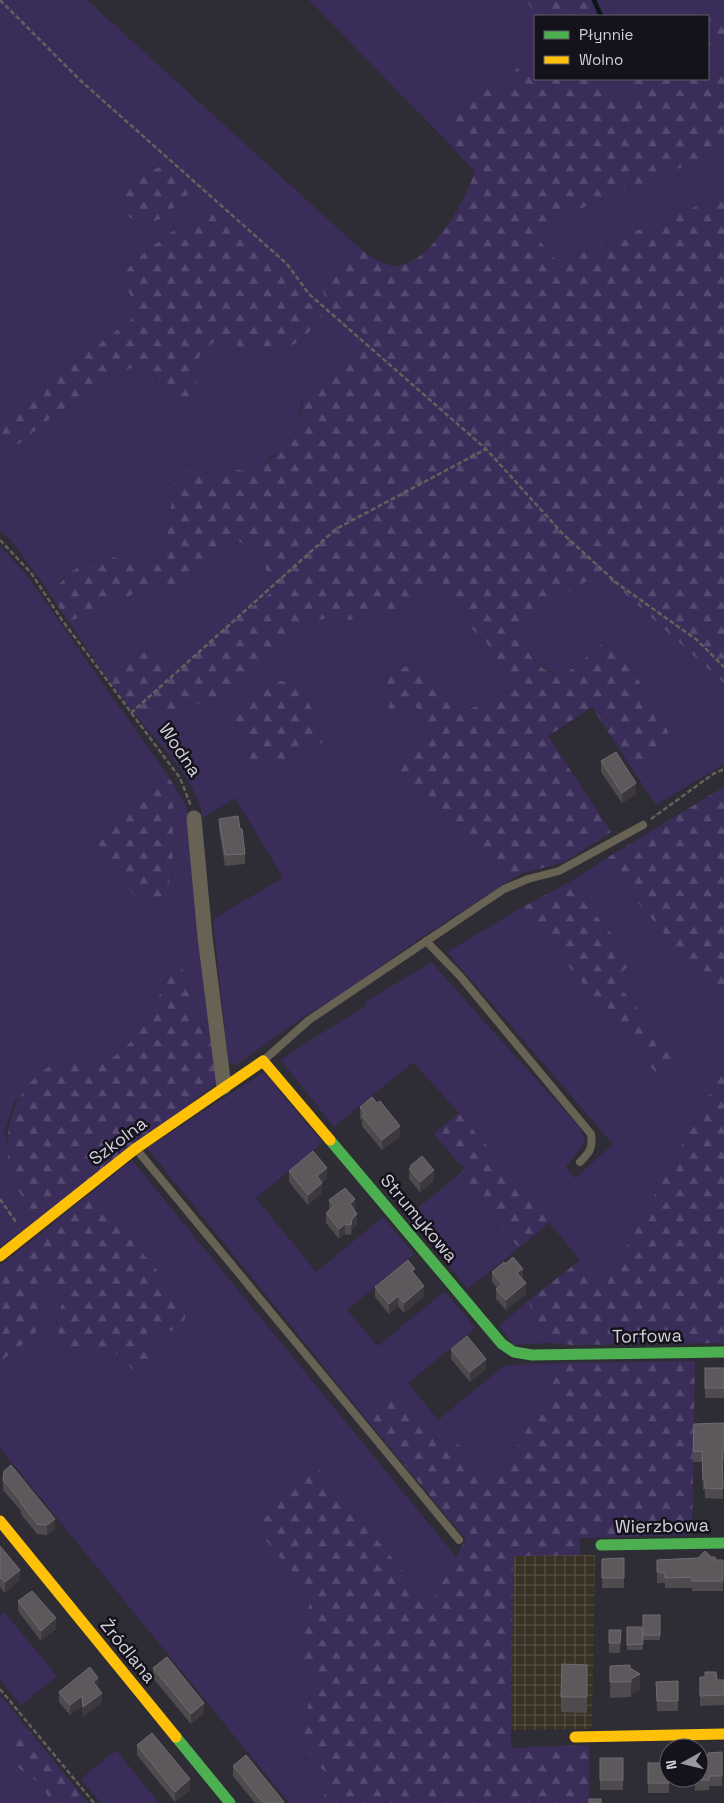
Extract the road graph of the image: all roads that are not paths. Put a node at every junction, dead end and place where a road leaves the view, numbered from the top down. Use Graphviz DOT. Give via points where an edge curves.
graph roads {
  1 [pos="194,818"];
  2 [pos="643,825"];
  3 [pos="426,941"];
  4 [pos="263,1061"];
  5 [pos="224,1087"];
  6 [pos="135,1149"];
  7 [pos="580,1162"];
  8 [pos="0,1256"];
  9 [pos="724,1352"];
  10 [pos="570,1355"];
  11 [pos="0,1521"];
  12 [pos="459,1540"];
  13 [pos="724,1543"];
  14 [pos="601,1545"];
  15 [pos="724,1734"];
  16 [pos="575,1737"];
  17 [pos="230,1803"];
  1 -- 5 [label="street"];
  2 -- 3 [label="lane" via="559,871 504,889"];
  3 -- 4 [label="lane" via="308,1020"];
  3 -- 7 [label="lane" via="460,976 591,1134 593,1145"];
  4 -- 5 [label="street, Szkolna"];
  4 -- 10 [label="street, Strumykowa" via="502,1344 514,1352 532,1355"];
  5 -- 6 [label="street, Szkolna"];
  6 -- 8 [label="street, Szkolna"];
  6 -- 12 [label="lane"];
  9 -- 10 [label="street, Torfowa"];
  11 -- 17 [label="street, Źródlana"];
  13 -- 14 [label="street, Wierzbowa"];
  15 -- 16 [label="street"];
}
